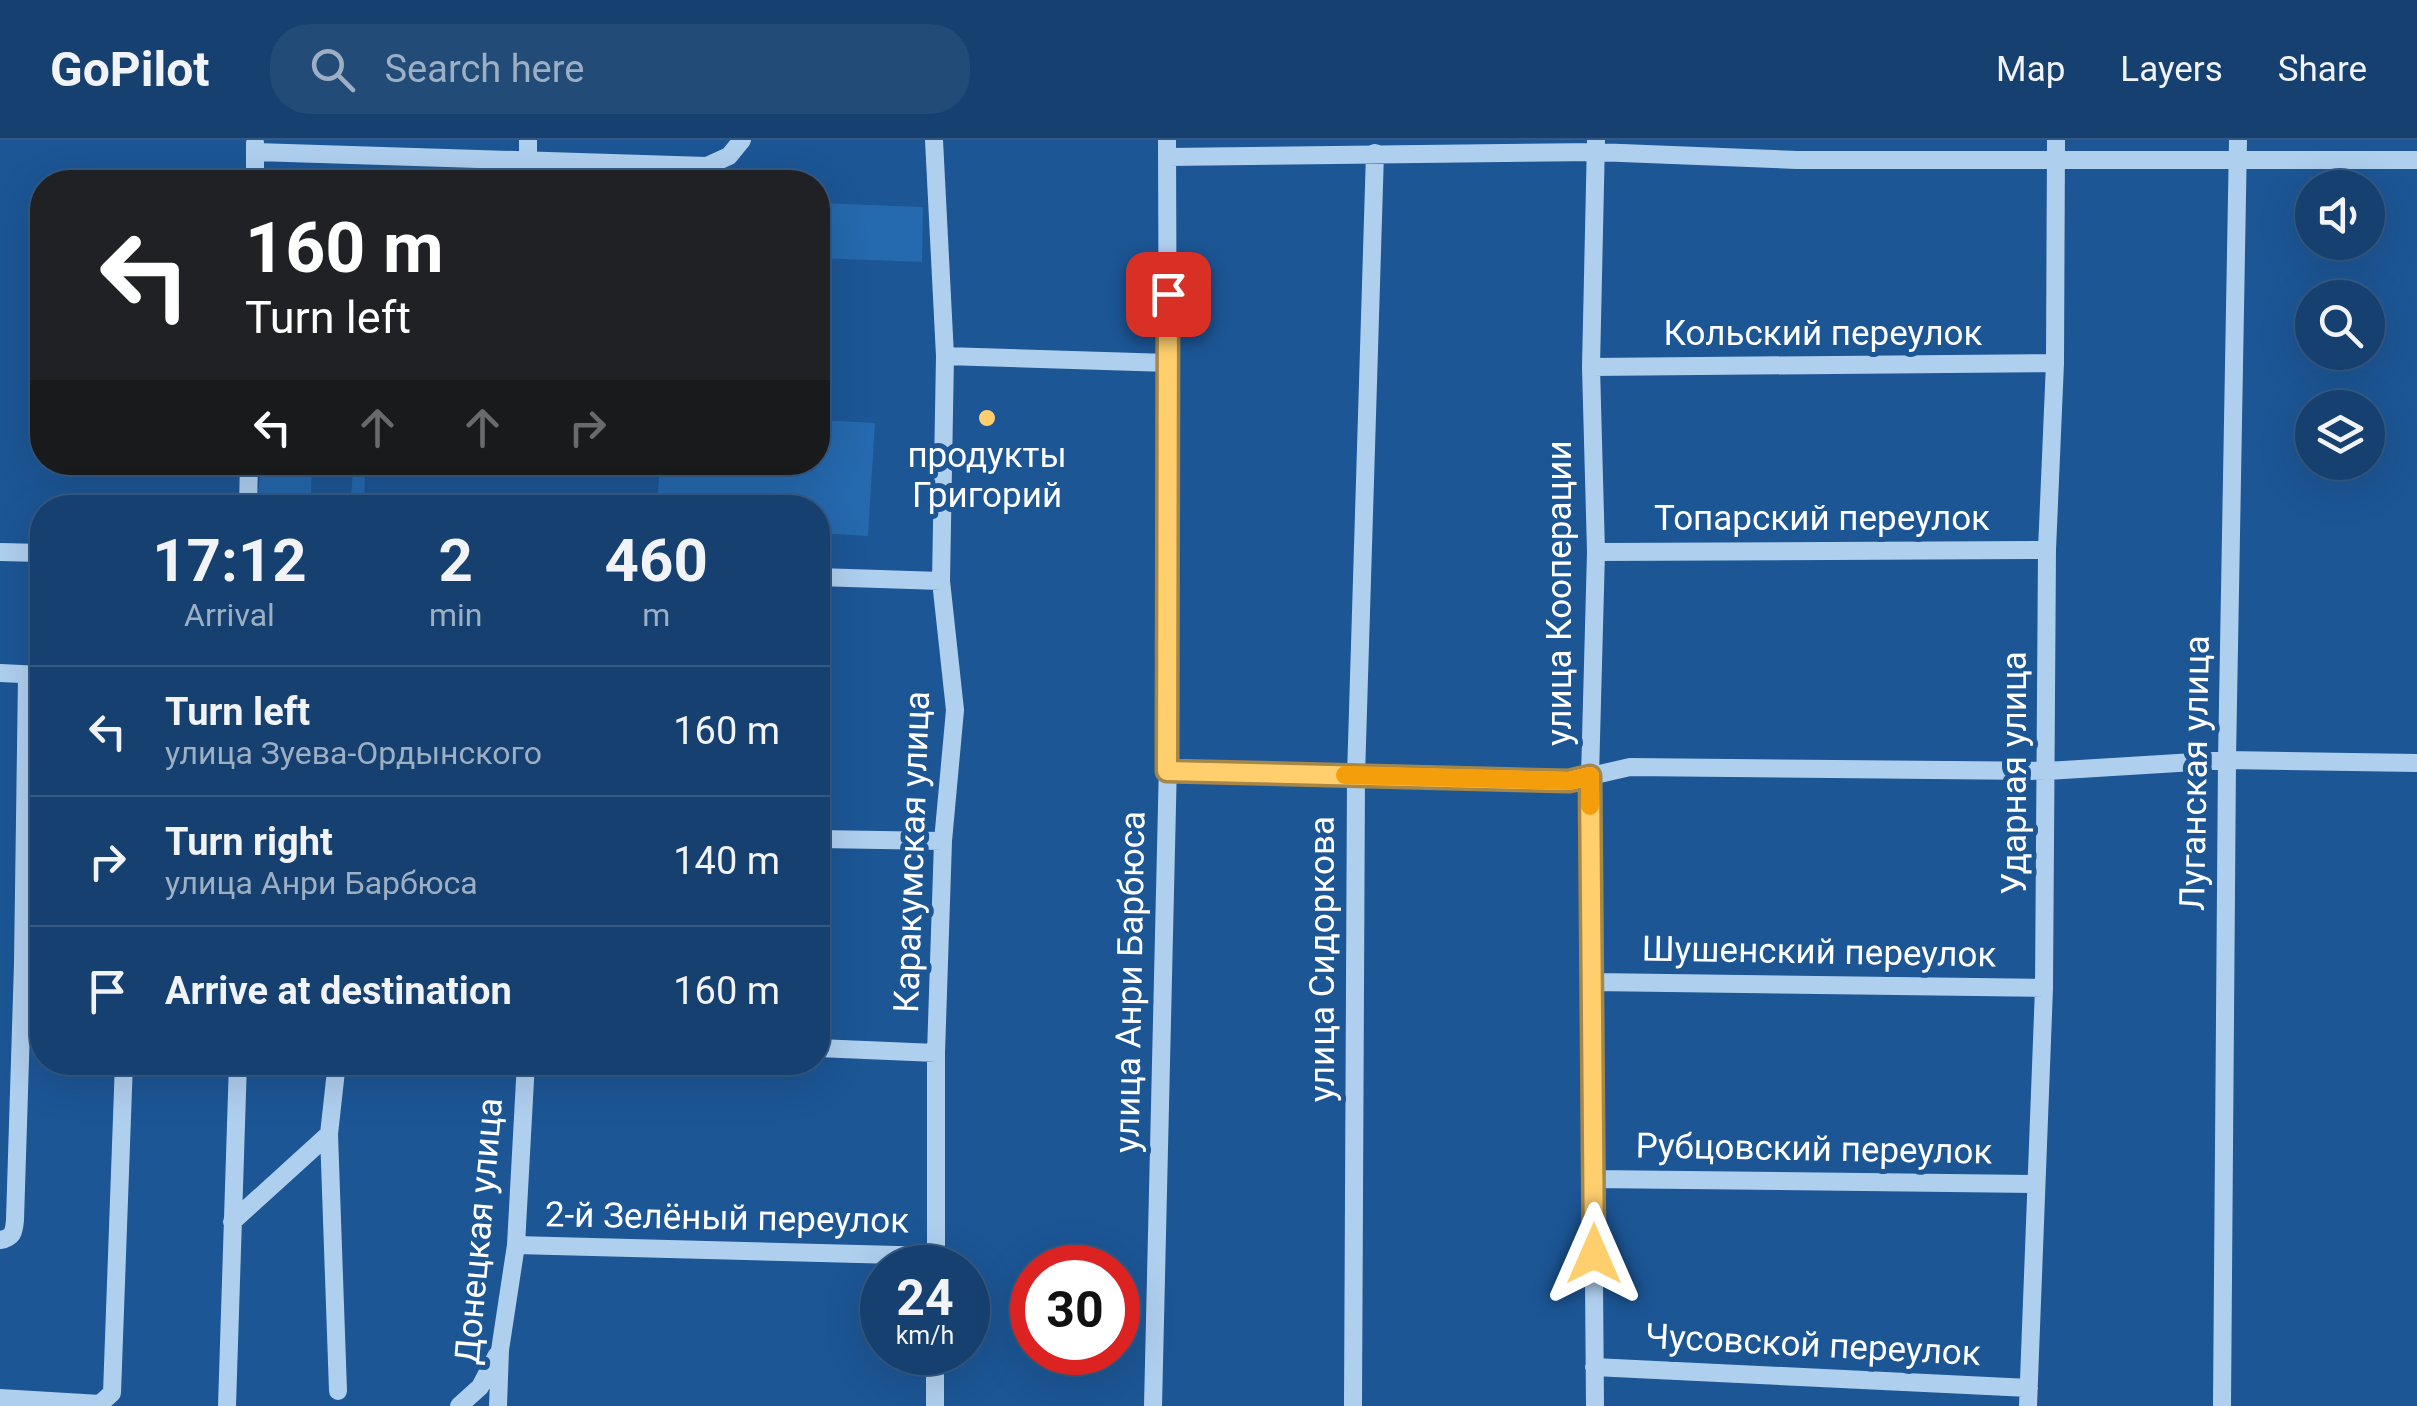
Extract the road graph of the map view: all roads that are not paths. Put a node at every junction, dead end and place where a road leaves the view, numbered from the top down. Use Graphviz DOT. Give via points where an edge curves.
graph roads {
  1 [pos="528,140"];
  2 [pos="742,140"];
  3 [pos="934,140"];
  4 [pos="2056,140"];
  5 [pos="2238,140"];
  6 [pos="253,143"];
  7 [pos="1596,146"];
  8 [pos="1167,148"];
  9 [pos="1375,152"];
  10 [pos="2055,160"];
  11 [pos="2237,160"];
  12 [pos="2417,160"];
  13 [pos="528,161"];
  14 [pos="254,170"];
  15 [pos="945,356"];
  16 [pos="1169,363"];
  17 [pos="2054,364"];
  18 [pos="1591,367"];
  19 [pos="2047,550"];
  20 [pos="0,552"];
  21 [pos="1596,552"];
  22 [pos="30,553"];
  23 [pos="830,577"];
  24 [pos="942,581"];
  25 [pos="0,673"];
  26 [pos="30,675"];
  27 [pos="2227,760"];
  28 [pos="2417,764"];
  29 [pos="1167,771"];
  30 [pos="2047,771"];
  31 [pos="1356,776"];
  32 [pos="1590,776"];
  33 [pos="30,780"];
  34 [pos="830,839"];
  35 [pos="943,841"];
  36 [pos="1593,982"];
  37 [pos="2044,988"];
  38 [pos="830,1049"];
  39 [pos="936,1053"];
  40 [pos="124,1075"];
  41 [pos="238,1075"];
  42 [pos="336,1075"];
  43 [pos="525,1075"];
  44 [pos="9,1088"];
  45 [pos="329,1134"];
  46 [pos="1593,1179"];
  47 [pos="2036,1184"];
  48 [pos="232,1222"];
  49 [pos="0,1240"];
  50 [pos="516,1245"];
  51 [pos="936,1245"];
  52 [pos="860,1259"];
  53 [pos="500,1350"];
  54 [pos="1594,1367"];
  55 [pos="935,1375"];
  56 [pos="338,1391"];
  57 [pos="2029,1397"];
  58 [pos="0,1398"];
  59 [pos="226,1406"];
  60 [pos="459,1406"];
  61 [pos="498,1406"];
  62 [pos="935,1406"];
  63 [pos="1153,1406"];
  64 [pos="1353,1406"];
  65 [pos="1595,1406"];
  66 [pos="2222,1406"];
  1 -- 13 [label="street"];
  2 -- 13 [label="street" via="729,156 707,166"];
  3 -- 15 [label="street, Каракумская улица"];
  4 -- 10 [label="street, Ударная улица"];
  5 -- 11 [label="street, Луганская улица"];
  6 -- 13 [label="street"];
  6 -- 14 [label="street"];
  7 -- 9 [label="street"];
  7 -- 10 [label="street" via="1797,160"];
  7 -- 18 [label="street, улица Кооперации"];
  8 -- 9 [label="street"];
  8 -- 16 [label="street, улица Анри Барбюса"];
  9 -- 31 [label="street, улица Сидоркова"];
  10 -- 11 [label="street"];
  10 -- 17 [label="street, Ударная улица"];
  11 -- 12 [label="street"];
  11 -- 27 [label="street, Луганская улица"];
  15 -- 16 [label="street"];
  15 -- 24 [label="street, Каракумская улица"];
  16 -- 29 [label="street, улица Анри Барбюса"];
  17 -- 18 [label="street, Кольский переулок"];
  17 -- 19 [label="street, Ударная улица"];
  18 -- 21 [label="street, улица Кооперации"];
  19 -- 21 [label="street, Топарский переулок"];
  19 -- 30 [label="street, Ударная улица"];
  20 -- 22 [label="street"];
  21 -- 32 [label="street, улица Кооперации"];
  23 -- 24 [label="street"];
  24 -- 35 [label="street, Каракумская улица" via="955,710"];
  25 -- 26 [label="street"];
  27 -- 28 [label="street"];
  27 -- 30 [label="street"];
  27 -- 66 [label="street, Луганская улица"];
  29 -- 31 [label="street"];
  29 -- 63 [label="street, улица Анри Барбюса"];
  30 -- 32 [label="street" via="1630,767"];
  30 -- 37 [label="street, Ударная улица"];
  31 -- 32 [label="street"];
  31 -- 64 [label="street, улица Сидоркова"];
  32 -- 36 [label="street, улица Кооперации"];
  33 -- 44 [label="street" via="23,964"];
  34 -- 35 [label="street"];
  35 -- 39 [label="street, Каракумская улица"];
  36 -- 37 [label="street, Шушенский переулок"];
  36 -- 46 [label="street, улица Кооперации"];
  37 -- 47 [label="street, Ударная улица"];
  38 -- 39 [label="street"];
  39 -- 51 [label="street, Каракумская улица"];
  40 -- 58 [label="street" via="112,1392 100,1404"];
  41 -- 48 [label="street"];
  42 -- 45 [label="street"];
  43 -- 50 [label="street, Донецкая улица"];
  44 -- 49 [label="street" via="14,1232"];
  45 -- 48 [label="street"];
  45 -- 56 [label="street"];
  46 -- 47 [label="street, Рубцовский переулок"];
  46 -- 54 [label="street, улица Кооперации"];
  47 -- 57 [label="street, Ударная улица"];
  48 -- 59 [label="street"];
  50 -- 52 [label="street, 2-й Зелёный переулок"];
  50 -- 53 [label="street, Донецкая улица"];
  53 -- 60 [label="street" via="480,1387"];
  53 -- 61 [label="street, Донецкая улица"];
  54 -- 57 [label="street, Чусовской переулок"];
  54 -- 65 [label="street, улица Кооперации"];
  55 -- 62 [label="street"];
}
